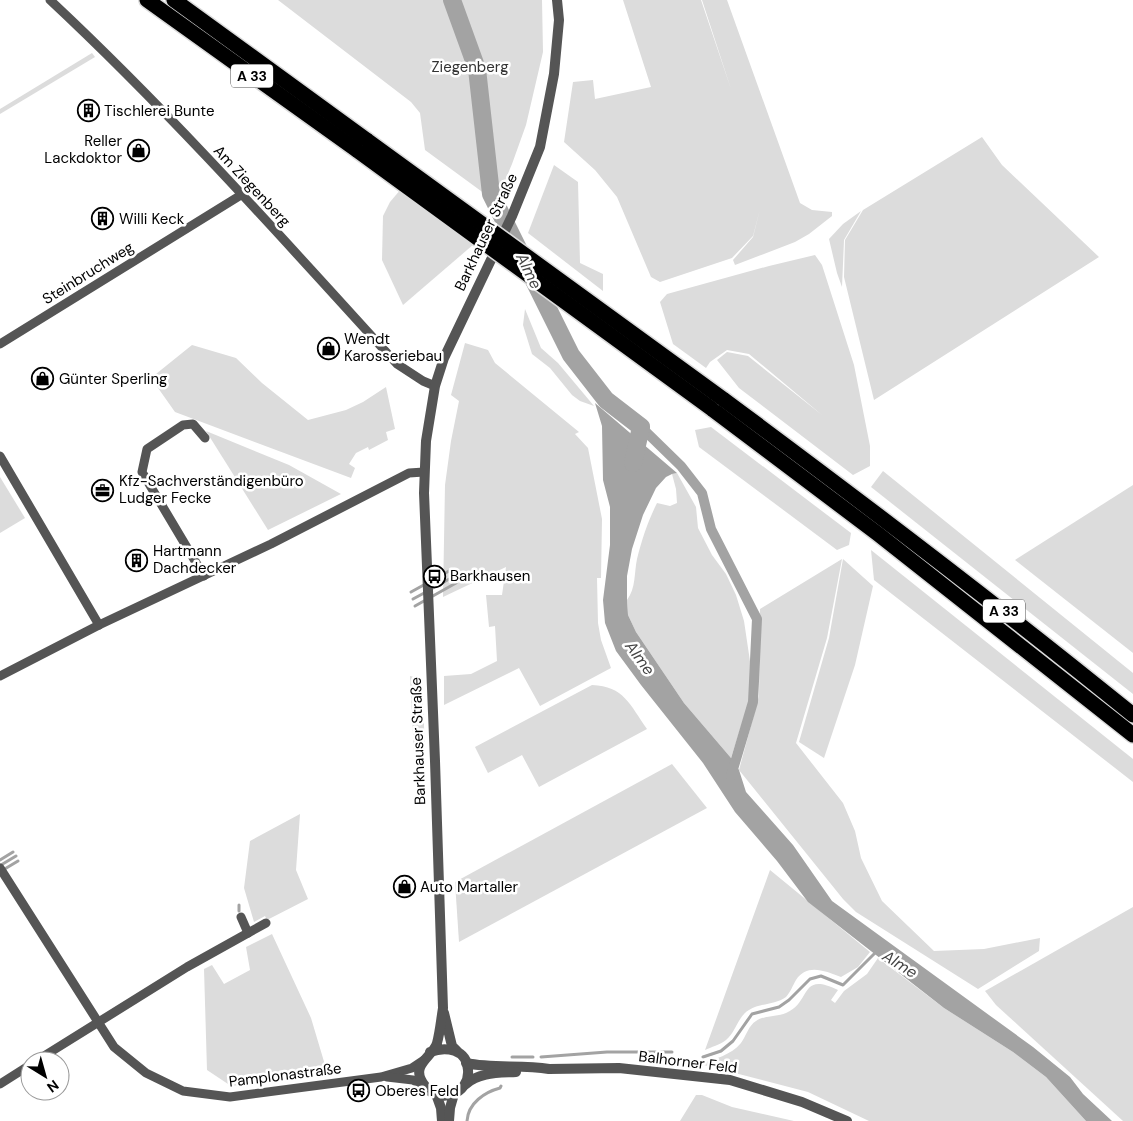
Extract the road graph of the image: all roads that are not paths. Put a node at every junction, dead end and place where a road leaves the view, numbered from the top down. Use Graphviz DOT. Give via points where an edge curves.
graph roads {
  1 [pos="50,0"];
  2 [pos="147,0"];
  3 [pos="174,0"];
  4 [pos="558,0"];
  5 [pos="363,146"];
  6 [pos="241,195"];
  7 [pos="0,344"];
  8 [pos="435,386"];
  9 [pos="718,404"];
  10 [pos="205,438"];
  11 [pos="0,456"];
  12 [pos="424,472"];
  13 [pos="204,576"];
  14 [pos="99,625"];
  15 [pos="0,676"];
  16 [pos="1133,715"];
  17 [pos="1133,735"];
  18 [pos="0,868"];
  19 [pos="241,917"];
  20 [pos="266,923"];
  21 [pos="248,933"];
  22 [pos="443,1008"];
  23 [pos="98,1022"];
  24 [pos="52,1051"];
  25 [pos="457,1052"];
  26 [pos="427,1056"];
  27 [pos="466,1063"];
  28 [pos="549,1069"];
  29 [pos="20,1071"];
  30 [pos="381,1077"];
  31 [pos="0,1084"];
  32 [pos="465,1085"];
  33 [pos="425,1087"];
  34 [pos="436,1094"];
  35 [pos="454,1094"];
  36 [pos="442,1121"];
  37 [pos="449,1121"];
  38 [pos="846,1121"];
  1 -- 6 [label="street, Am Ziegenberg"];
  2 -- 5 [label="highway, A 33"];
  3 -- 5 [label="highway, A 33"];
  4 -- 8 [label="street, Barkhauser Straße, bridge" via="555,65 540,147 512,216 444,358"];
  5 -- 9 [label="highway, A 33, bridge"];
  6 -- 7 [label="street, Steinbruchweg"];
  6 -- 8 [label="street, Am Ziegenberg" via="397,364"];
  8 -- 12 [label="street, Barkhauser Straße"];
  9 -- 16 [label="highway, A 33" via="847,490"];
  9 -- 17 [label="highway, A 33"];
  10 -- 13 [label="street" via="193,424 183,424 147,449 142,472"];
  11 -- 14 [label="street"];
  12 -- 13 [label="street" via="409,473"];
  12 -- 22 [label="street, Barkhauser Straße"];
  13 -- 14 [label="street"];
  14 -- 15 [label="street"];
  18 -- 23 [label="street, Pamplonastraße"];
  19 -- 21 [label="street"];
  20 -- 21 [label="street"];
  21 -- 23 [label="street"];
  22 -- 25 [label="street, Barkhauser Straße" via="452,1046"];
  22 -- 26 [label="street, Barkhauser Straße" via="437,1045"];
  23 -- 24 [label="street"];
  23 -- 30 [label="street, Pamplonastraße" via="114,1047 146,1073 183,1091 230,1097"];
  25 -- 26 [label="street" via="442,1048"];
  25 -- 27 [label="street"];
  26 -- 30 [label="street" via="412,1068"];
  26 -- 33 [label="street" via="421,1065"];
  27 -- 28 [label="street, Balhorner Feld"];
  27 -- 32 [label="street" via="468,1075"];
  28 -- 32 [label="street, Balhorner Feld" via="473,1077"];
  28 -- 38 [label="street, Balhorner Feld" via="619,1068 730,1080 802,1102"];
  29 -- 31 [label="street"];
  30 -- 33 [label="street" via="414,1080"];
  32 -- 35 [label="street"];
  33 -- 34 [label="street"];
  34 -- 35 [label="street"];
  34 -- 36 [label="street"];
  35 -- 37 [label="street"];
}
